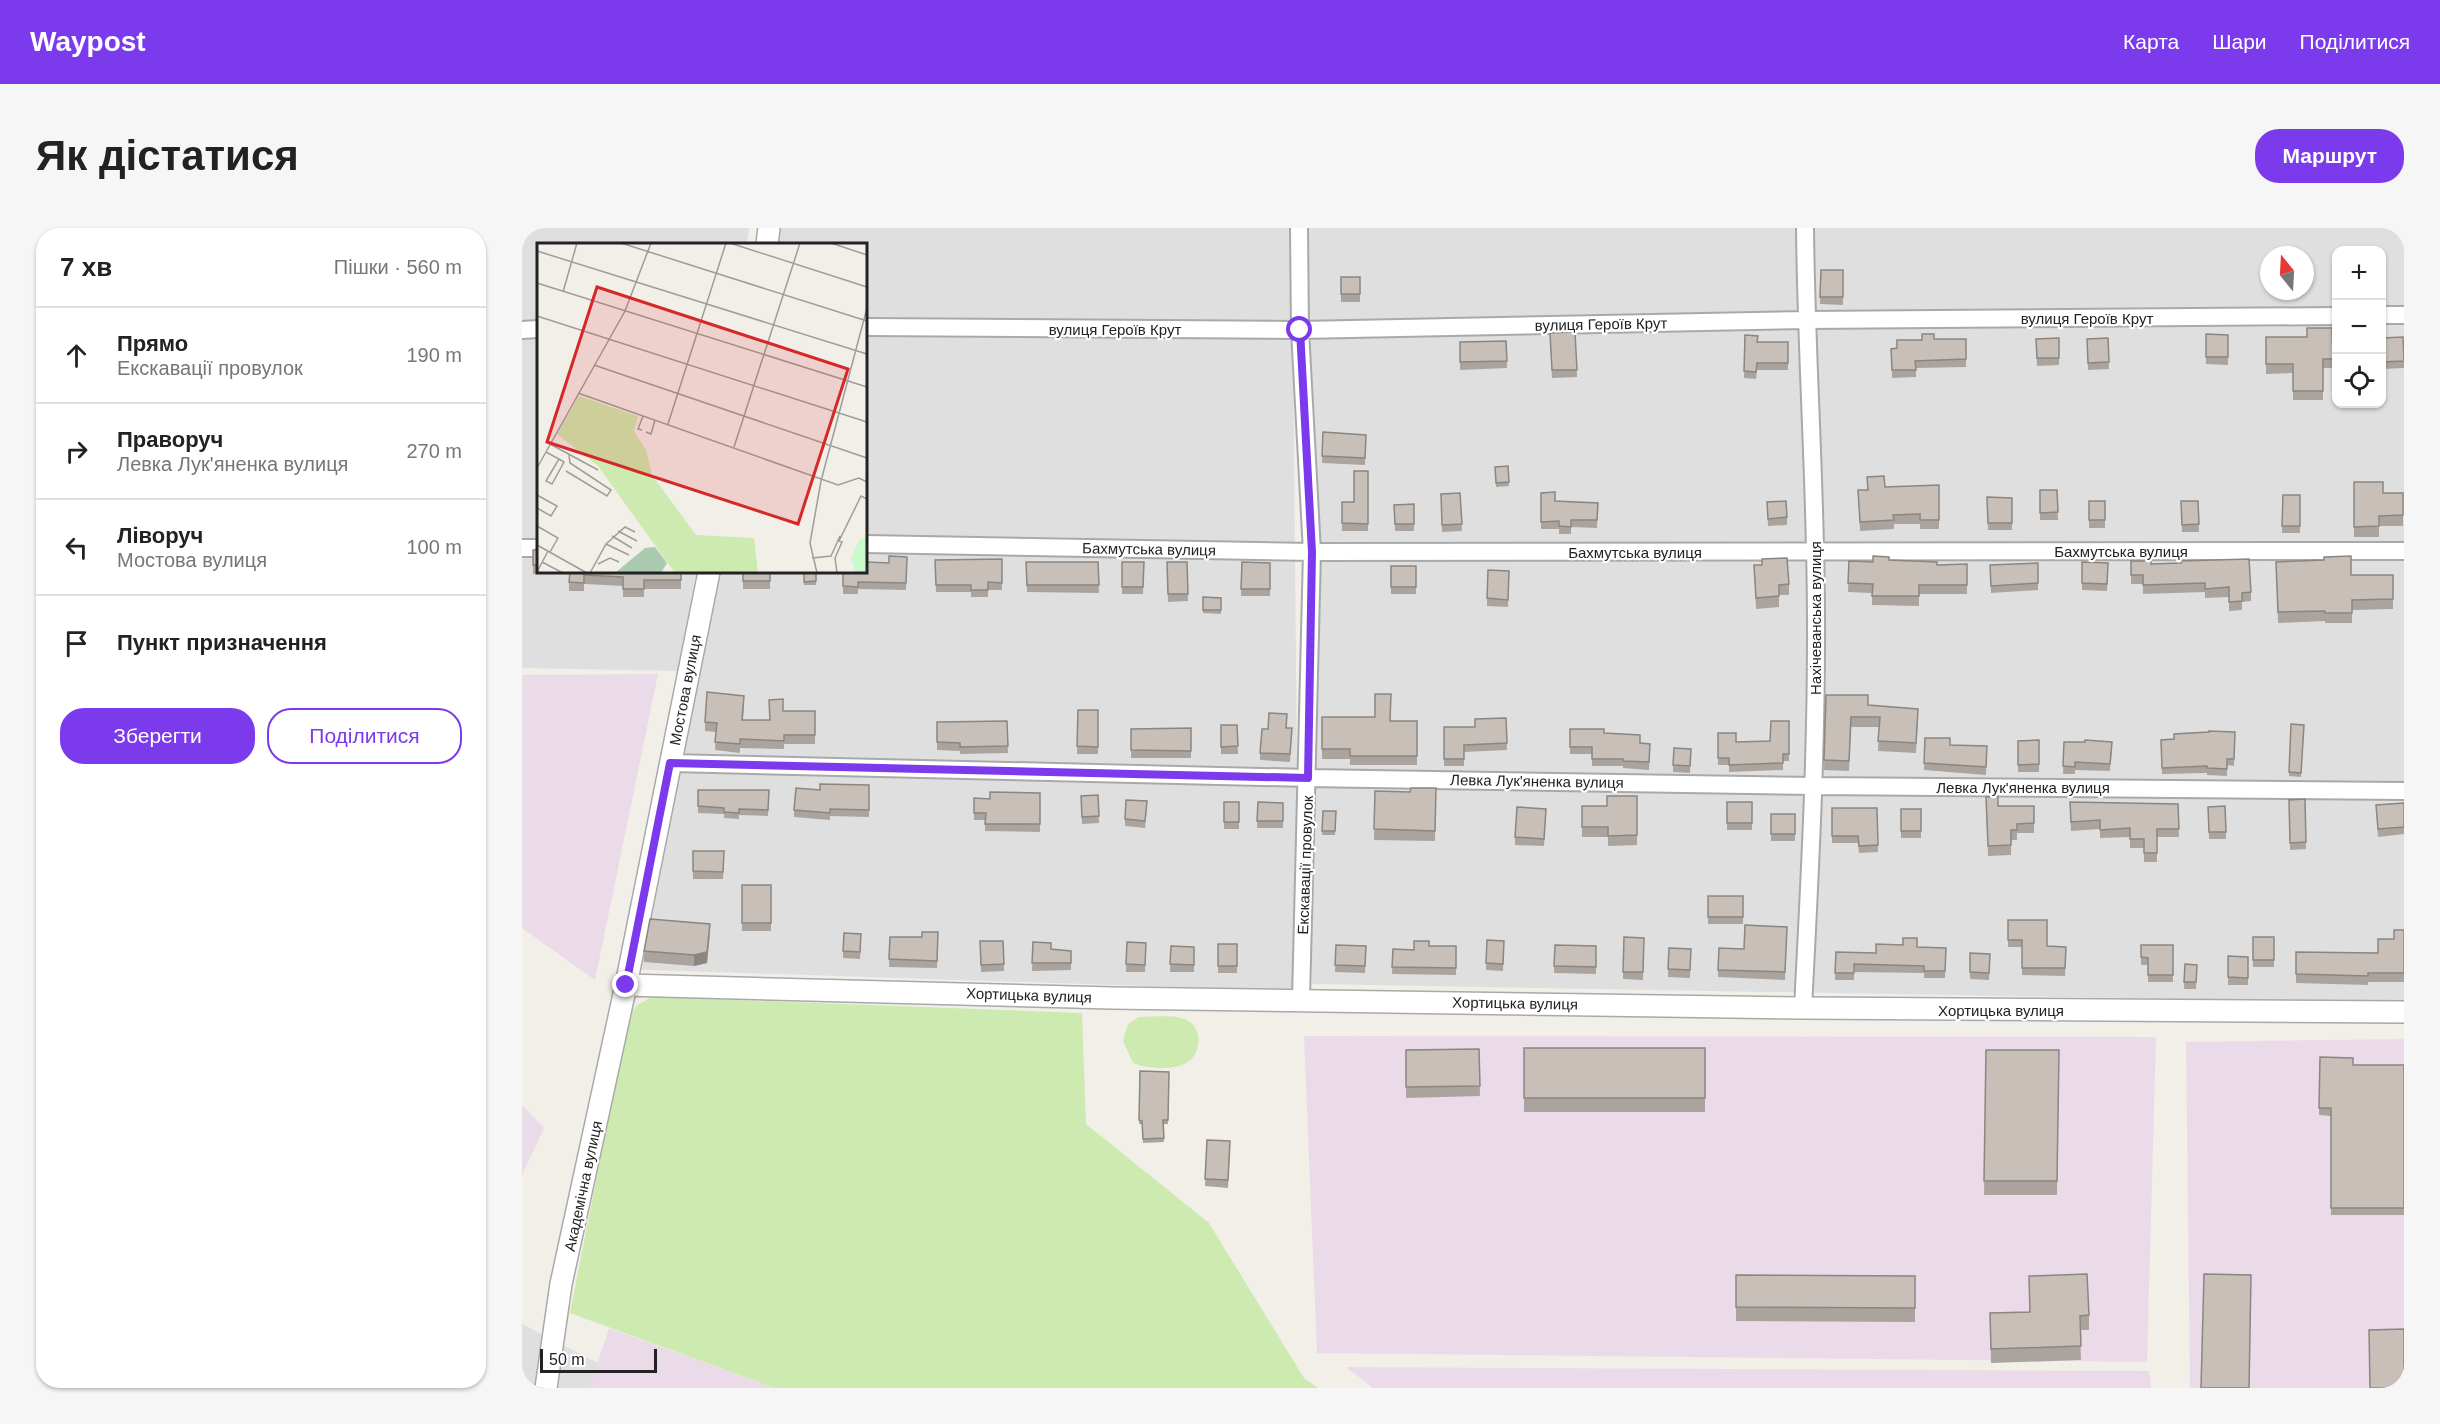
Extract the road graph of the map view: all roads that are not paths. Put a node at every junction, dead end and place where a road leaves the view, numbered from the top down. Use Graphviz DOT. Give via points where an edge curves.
graph roads {
  1 [pos="769,228"];
  2 [pos="1299,228"];
  3 [pos="1805,228"];
  4 [pos="767,243"];
  5 [pos="2386,315"];
  6 [pos="2404,315"];
  7 [pos="2332,316"];
  8 [pos="1806,320"];
  9 [pos="867,327"];
  10 [pos="537,329"];
  11 [pos="522,330"];
  12 [pos="1300,330"];
  13 [pos="867,544"];
  14 [pos="2404,551"];
  15 [pos="1312,552"];
  16 [pos="1815,552"];
  17 [pos="709,573"];
  18 [pos="670,763"];
  19 [pos="1308,778"];
  20 [pos="1815,786"];
  21 [pos="2404,791"];
  22 [pos="626,985"];
  23 [pos="1300,999"];
  24 [pos="1803,1008"];
  25 [pos="2404,1012"];
  26 [pos="546,1388"];
  1 -- 4 [label="street"];
  2 -- 12 [label="street, Екскавації провулок"];
  3 -- 8 [label="street, Нахічеванська вулиця"];
  5 -- 6 [label="street"];
  7 -- 8 [label="street, вулиця Героїв Крут"];
  8 -- 12 [label="street, вулиця Героїв Крут"];
  8 -- 16 [label="street, Нахічеванська вулиця"];
  9 -- 12 [label="street, вулиця Героїв Крут"];
  10 -- 11 [label="street"];
  12 -- 15 [label="street, Екскавації провулок"];
  13 -- 15 [label="street, Бахмутська вулиця"];
  14 -- 16 [label="street, Бахмутська вулиця"];
  15 -- 16 [label="street, Бахмутська вулиця"];
  15 -- 19 [label="street, Екскавації провулок"];
  16 -- 20 [label="street, Нахічеванська вулиця"];
  17 -- 18 [label="street, Мостова вулиця"];
  18 -- 19 [label="street, Левка Лук'яненка вулиця"];
  18 -- 22 [label="street, Мостова вулиця"];
  19 -- 20 [label="street, Левка Лук'яненка вулиця"];
  19 -- 23 [label="street, Екскавації провулок"];
  20 -- 21 [label="street, Левка Лук'яненка вулиця"];
  20 -- 24 [label="street, Нахічеванська вулиця"];
  22 -- 23 [label="street, Хортицька вулиця"];
  22 -- 26 [label="street, Академічна вулиця" via="561,1284"];
  23 -- 24 [label="street, Хортицька вулиця"];
  24 -- 25 [label="street, Хортицька вулиця"];
}
